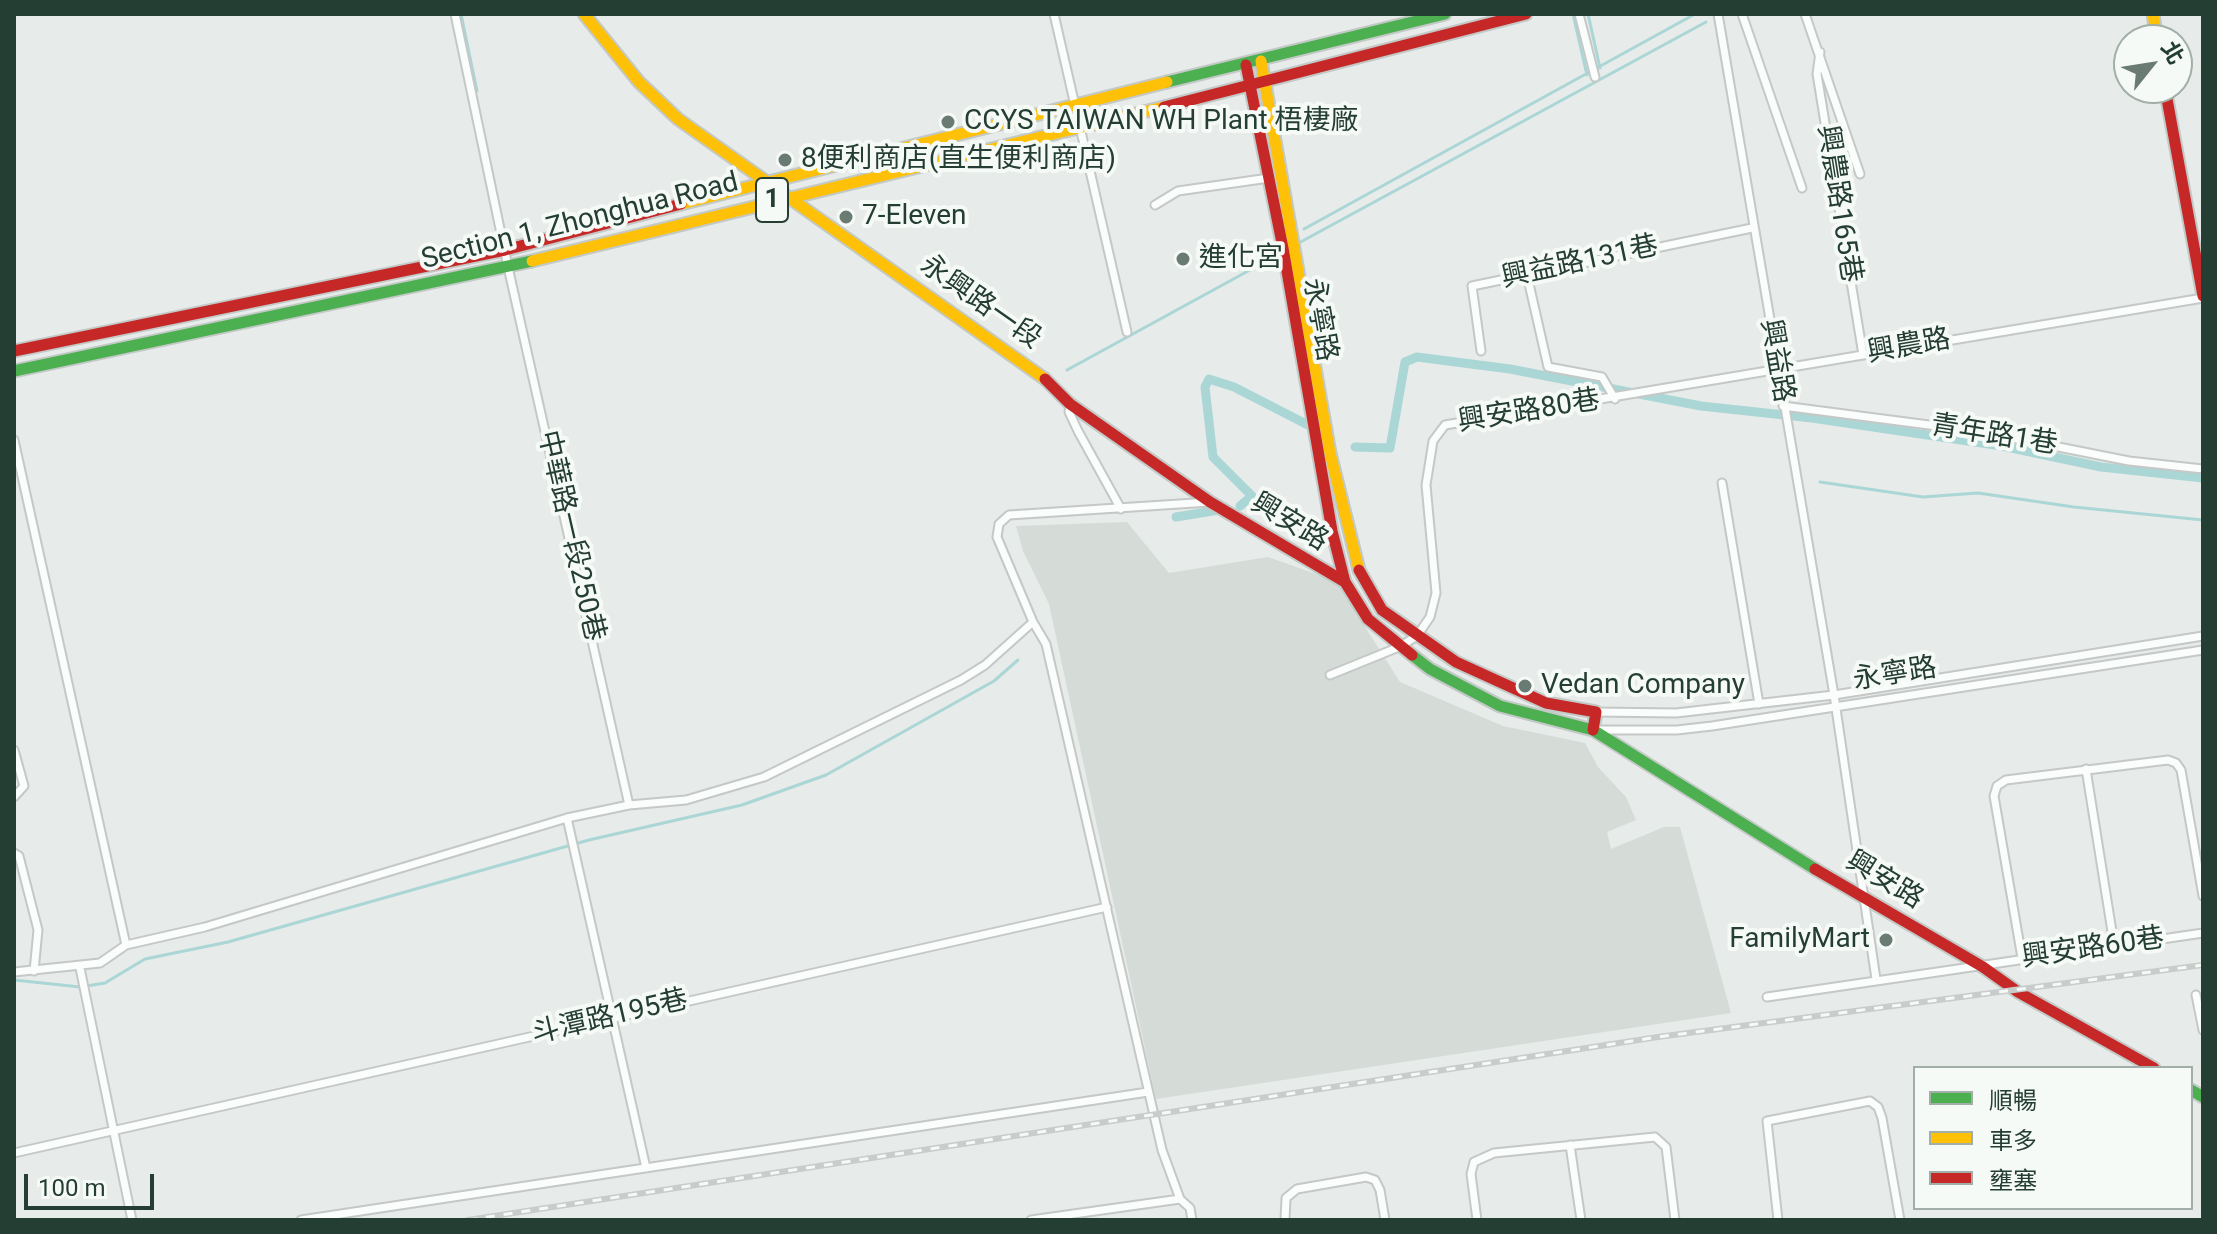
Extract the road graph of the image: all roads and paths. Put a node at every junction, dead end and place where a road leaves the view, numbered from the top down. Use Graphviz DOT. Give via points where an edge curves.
graph roads {
  1 [pos="455,14"];
  2 [pos="584,14"];
  3 [pos="1054,14"];
  4 [pos="1445,14"];
  5 [pos="1526,14"];
  6 [pos="1579,14"];
  7 [pos="1718,14"];
  8 [pos="1742,14"];
  9 [pos="1805,14"];
  10 [pos="1820,52"];
  11 [pos="1261,61"];
  12 [pos="1246,65"];
  13 [pos="1595,77"];
  14 [pos="1267,82"];
  15 [pos="1251,86"];
  16 [pos="2168,104"];
  17 [pos="1074,106"];
  18 [pos="1079,125"];
  19 [pos="1860,174"];
  20 [pos="1269,178"];
  21 [pos="766,181"];
  22 [pos="1802,188"];
  23 [pos="786,196"];
  24 [pos="1155,205"];
  25 [pos="1752,228"];
  26 [pos="505,250"];
  27 [pos="508,267"];
  28 [pos="1527,275"];
  29 [pos="2203,297"];
  30 [pos="1127,332"];
  31 [pos="14,351"];
  32 [pos="1481,351"];
  33 [pos="1863,355"];
  34 [pos="1778,370"];
  35 [pos="14,371"];
  36 [pos="1615,399"];
  37 [pos="1070,404"];
  38 [pos="1783,406"];
  39 [pos="14,440"];
  40 [pos="2203,469"];
  41 [pos="1722,483"];
  42 [pos="1210,502"];
  43 [pos="1121,509"];
  44 [pos="1361,576"];
  45 [pos="1345,582"];
  46 [pos="1033,622"];
  47 [pos="1417,636"];
  48 [pos="2203,636"];
  49 [pos="1399,647"];
  50 [pos="2203,650"];
  51 [pos="1330,675"];
  52 [pos="1834,695"];
  53 [pos="1759,704"];
  54 [pos="1836,708"];
  55 [pos="1596,712"];
  56 [pos="1593,730"];
  57 [pos="14,750"];
  58 [pos="2086,769"];
  59 [pos="14,797"];
  60 [pos="629,805"];
  61 [pos="567,818"];
  62 [pos="14,853"];
  63 [pos="2203,896"];
  64 [pos="1863,899"];
  65 [pos="1107,907"];
  66 [pos="2203,933"];
  67 [pos="2114,944"];
  68 [pos="126,945"];
  69 [pos="2022,958"];
  70 [pos="1983,967"];
  71 [pos="80,970"];
  72 [pos="34,971"];
  73 [pos="14,972"];
  74 [pos="1876,979"];
  75 [pos="2196,995"];
  76 [pos="1767,997"];
  77 [pos="614,1018"];
  78 [pos="2203,1030"];
  79 [pos="2150,1066"];
  80 [pos="1148,1092"];
  81 [pos="113,1129"];
  82 [pos="1570,1145"];
  83 [pos="14,1153"];
  84 [pos="646,1168"];
  85 [pos="1180,1199"];
  86 [pos="1106,1210"];
  87 [pos="132,1220"];
  88 [pos="301,1220"];
  89 [pos="1031,1220"];
  90 [pos="1107,1220"];
  91 [pos="1192,1220"];
  92 [pos="1285,1220"];
  93 [pos="1385,1220"];
  94 [pos="1477,1220"];
  95 [pos="1581,1220"];
  96 [pos="1675,1220"];
  97 [pos="1778,1220"];
  98 [pos="1900,1220"];
  1 -- 26 [label="street, 中華路一段250巷"];
  2 -- 21 [label="street, 永興路一段" via="655,100"];
  3 -- 17 [label="street"];
  4 -- 11 [label="street, Section 1, Zhonghua Road / 1"];
  5 -- 14 [label="street, Section 1, Zhonghua Road / 1"];
  6 -- 13 [label="street"];
  7 -- 25 [label="street, 興益路"];
  8 -- 22 [label="street"];
  9 -- 10 [label="street"];
  10 -- 19 [label="street"];
  10 -- 33 [label="street, 興農路165巷" via="1817,74"];
  11 -- 12 [label="street, Section 1, Zhonghua Road / 1"];
  11 -- 14 [label="street, 永寧路"];
  12 -- 15 [label="street, 永寧路"];
  12 -- 17 [label="street, Section 1, Zhonghua Road / 1"];
  14 -- 15 [label="street, Section 1, Zhonghua Road / 1"];
  14 -- 44 [label="street, 永寧路" via="1330,453"];
  15 -- 18 [label="street, Section 1, Zhonghua Road / 1"];
  15 -- 20 [label="street, 永寧路"];
  16 -- 29 [label="street"];
  17 -- 18 [label="street"];
  17 -- 21 [label="street, Section 1, Zhonghua Road / 1"];
  18 -- 23 [label="street, Section 1, Zhonghua Road / 1"];
  18 -- 30 [label="street"];
  20 -- 24 [label="street" via="1178,191"];
  20 -- 45 [label="street, 永寧路"];
  21 -- 23 [label="street, 永興路一段"];
  21 -- 26 [label="street, Section 1, Zhonghua Road / 1"];
  23 -- 27 [label="street, Section 1, Zhonghua Road / 1"];
  23 -- 37 [label="street, 永興路一段" via="1037,372"];
  25 -- 28 [label="street, 興益路131巷"];
  25 -- 34 [label="street, 興益路"];
  26 -- 27 [label="street, 中華路一段250巷"];
  26 -- 31 [label="street, Section 1, Zhonghua Road / 1"];
  27 -- 35 [label="street, Section 1, Zhonghua Road / 1"];
  27 -- 60 [label="street, 中華路一段250巷"];
  28 -- 32 [label="street, 興益路131巷" via="1472,286"];
  28 -- 36 [label="street" via="1548,367 1602,377"];
  29 -- 33 [label="street, 興農路"];
  33 -- 34 [label="street, 興農路"];
  34 -- 36 [label="street, 興農路"];
  34 -- 38 [label="street, 興益路"];
  36 -- 47 [label="street, 興安路80巷" via="1445,425 1433,441 1426,485 1436,593 1430,617"];
  37 -- 42 [label="street, 永興路一段"];
  37 -- 43 [label="street" via="1078,431"];
  38 -- 40 [label="street, 青年路1巷"];
  38 -- 52 [label="street, 興益路"];
  39 -- 68 [label="street"];
  41 -- 53 [label="street"];
  42 -- 43 [label="street"];
  42 -- 45 [label="street, 興安路"];
  43 -- 46 [label="street" via="1009,515 999,524 1000,546"];
  44 -- 45 [label="street, 興安路"];
  44 -- 47 [label="street" via="1382,610"];
  45 -- 49 [label="street, 興安路" via="1368,619"];
  46 -- 60 [label="street" via="973,673 808,757 717,793"];
  46 -- 65 [label="street" via="1046,644"];
  47 -- 49 [label="street"];
  47 -- 55 [label="street" via="1482,676 1546,703"];
  48 -- 52 [label="street, 永寧路"];
  49 -- 51 [label="street"];
  49 -- 56 [label="street, 興安路" via="1452,683 1500,706"];
  50 -- 54 [label="street, 永寧路"];
  52 -- 53 [label="street, 永寧路"];
  52 -- 54 [label="street, 興益路"];
  53 -- 55 [label="street, 永寧路" via="1676,713"];
  54 -- 56 [label="street, 永寧路" via="1677,730"];
  54 -- 64 [label="street, 興益路"];
  55 -- 56 [label="street"];
  56 -- 64 [label="street, 興安路"];
  57 -- 59 [label="street" via="24,786"];
  58 -- 63 [label="street" via="2176,763"];
  58 -- 67 [label="street"];
  58 -- 69 [label="street" via="2006,780 1997,786 1994,796"];
  60 -- 61 [label="street"];
  61 -- 68 [label="street" via="205,927"];
  61 -- 77 [label="street"];
  62 -- 72 [label="street" via="38,930"];
  64 -- 70 [label="street, 興安路"];
  64 -- 74 [label="street, 興益路"];
  65 -- 77 [label="street, 斗潭路195巷"];
  65 -- 80 [label="street"];
  66 -- 67 [label="street, 興安路60巷"];
  67 -- 69 [label="street, 興安路60巷"];
  68 -- 71 [label="street"];
  69 -- 70 [label="street, 興安路60巷"];
  70 -- 74 [label="street, 興安路60巷"];
  70 -- 79 [label="street, 興安路"];
  71 -- 72 [label="street"];
  71 -- 81 [label="street"];
  72 -- 73 [label="street"];
  74 -- 76 [label="street, 興安路60巷"];
  75 -- 78 [label="street"];
  77 -- 81 [label="street, 斗潭路195巷"];
  77 -- 84 [label="street"];
  80 -- 84 [label="street"];
  80 -- 85 [label="street"];
  81 -- 83 [label="street, 斗潭路195巷"];
  81 -- 87 [label="street"];
  82 -- 94 [label="street" via="1494,1153 1474,1162"];
  82 -- 95 [label="street"];
  82 -- 96 [label="street" via="1661,1140 1669,1160"];
  84 -- 88 [label="street"];
  85 -- 86 [label="street"];
  85 -- 91 [label="street" via="1190,1208"];
  86 -- 89 [label="street"];
  86 -- 90 [label="street"];
  92 -- 93 [label="street" via="1286,1198 1297,1189 1366,1177 1380,1190"];
  97 -- 98 [label="street" via="1767,1121 1870,1101 1882,1118"];
}
